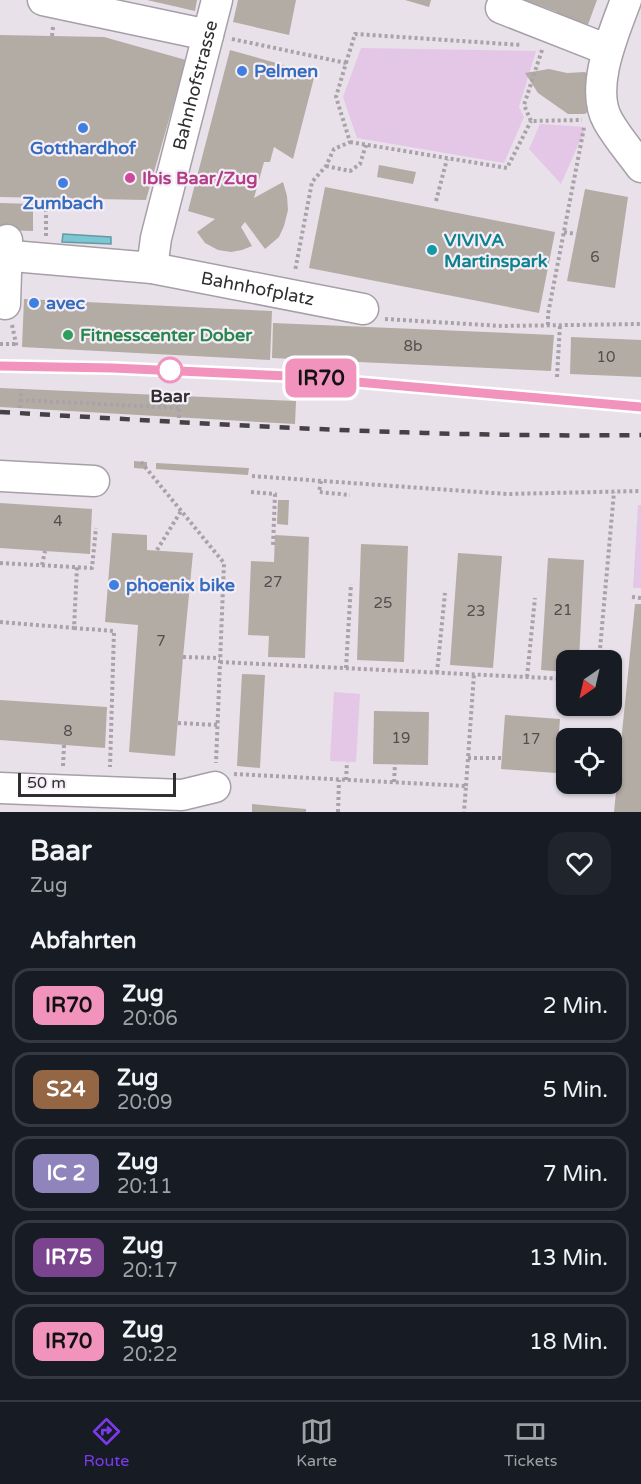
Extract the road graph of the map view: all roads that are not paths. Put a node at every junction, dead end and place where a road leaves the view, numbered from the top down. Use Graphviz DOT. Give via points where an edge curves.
graph roads {
  1 [pos="42,0"];
  2 [pos="217,0"];
  3 [pos="630,4"];
  4 [pos="501,8"];
  5 [pos="208,34"];
  6 [pos="608,50"];
  7 [pos="641,167"];
  8 [pos="77,262"];
  9 [pos="152,268"];
  10 [pos="2,271"];
  11 [pos="363,309"];
  12 [pos="0,476"];
  13 [pos="94,481"];
  14 [pos="215,780"];
  15 [pos="0,788"];
  1 -- 5 [label="street"];
  2 -- 5 [label="street, Bahnhofstrasse"];
  3 -- 6 [label="street"];
  4 -- 6 [label="street"];
  5 -- 9 [label="street, Bahnhofstrasse" via="156,238"];
  6 -- 7 [label="street" via="603,66 603,106 607,120"];
  8 -- 9 [label="street"];
  8 -- 10 [label="street"];
  8 -- 10 [label="street" via="36,241"];
  9 -- 11 [label="street, Bahnhofplatz"];
  12 -- 13 [label="street"];
  14 -- 15 [label="street" via="182,795"];
}
